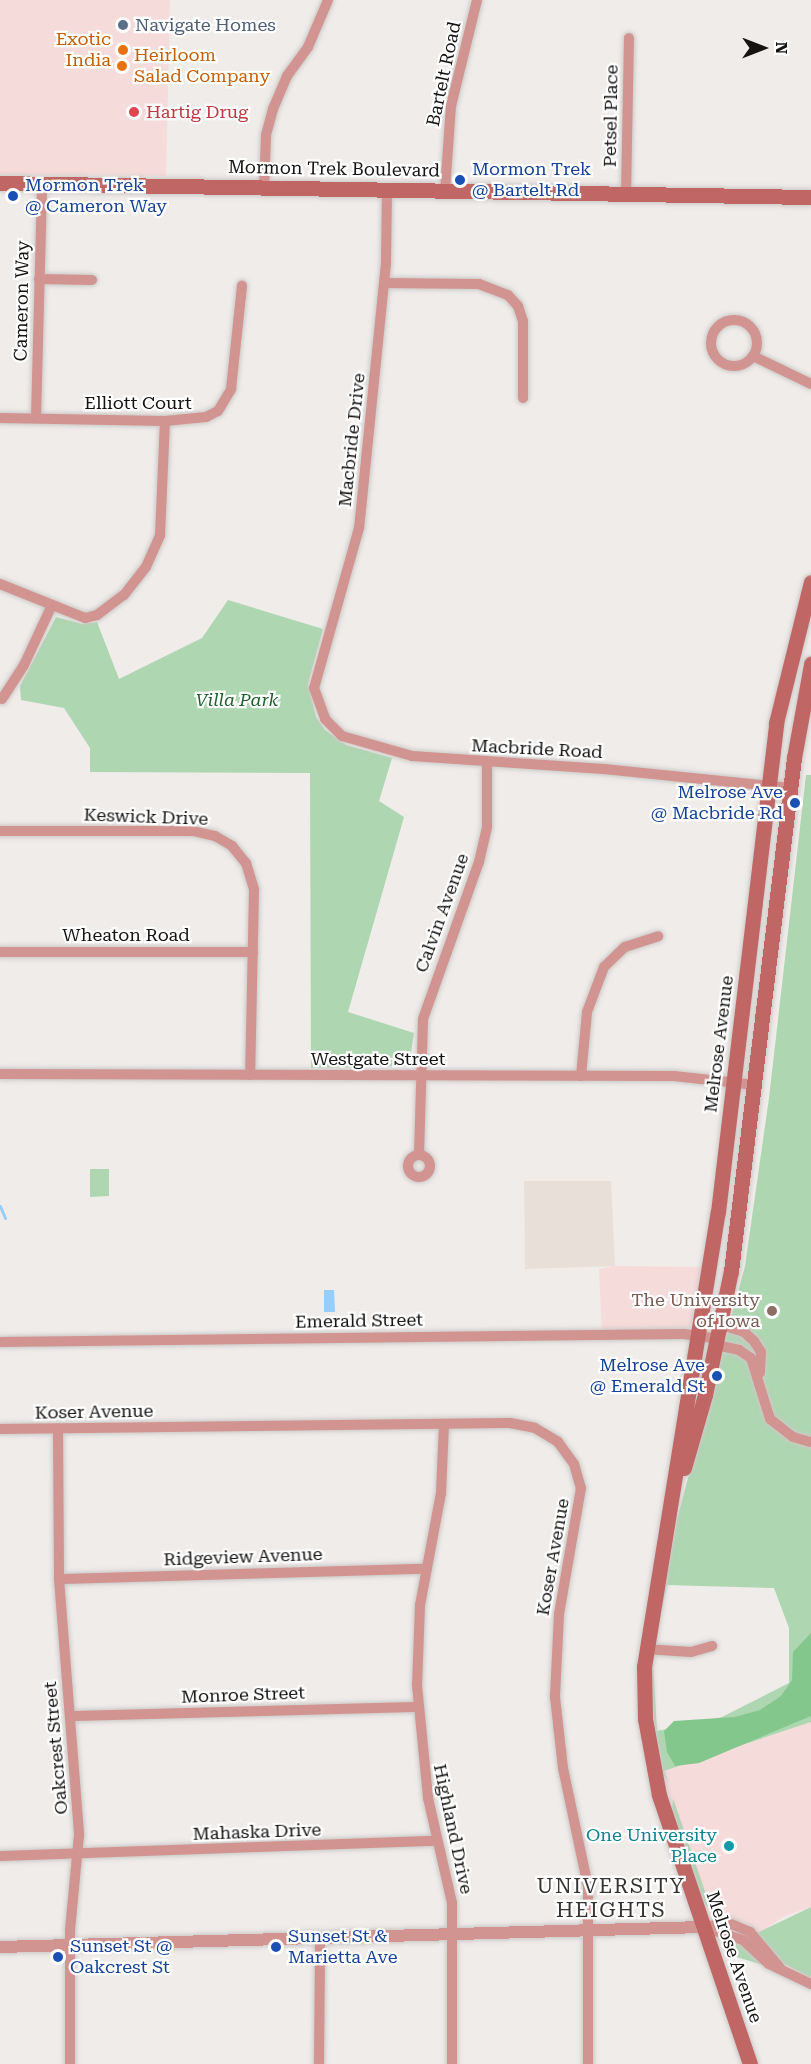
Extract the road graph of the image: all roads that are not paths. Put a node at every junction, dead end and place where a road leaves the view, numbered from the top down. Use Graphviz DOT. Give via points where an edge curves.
graph roads {
  1 [pos="328,0"];
  2 [pos="477,0"];
  3 [pos="629,39"];
  4 [pos="0,183"];
  5 [pos="42,183"];
  6 [pos="264,188"];
  7 [pos="387,190"];
  8 [pos="445,191"];
  9 [pos="626,194"];
  10 [pos="811,197"];
  11 [pos="39,279"];
  12 [pos="92,280"];
  13 [pos="384,283"];
  14 [pos="242,286"];
  15 [pos="753,357"];
  16 [pos="811,384"];
  17 [pos="523,398"];
  18 [pos="0,418"];
  19 [pos="36,418"];
  20 [pos="165,422"];
  21 [pos="811,582"];
  22 [pos="0,584"];
  23 [pos="51,607"];
  24 [pos="811,664"];
  25 [pos="314,688"];
  26 [pos="2,699"];
  27 [pos="487,762"];
  28 [pos="768,786"];
  29 [pos="790,788"];
  30 [pos="0,831"];
  31 [pos="658,936"];
  32 [pos="0,951"];
  33 [pos="253,952"];
  34 [pos="0,1074"];
  35 [pos="250,1075"];
  36 [pos="419,1075"];
  37 [pos="581,1076"];
  38 [pos="734,1082"];
  39 [pos="756,1085"];
  40 [pos="418,1155"];
  41 [pos="696,1335"];
  42 [pos="718,1336"];
  43 [pos="0,1342"];
  44 [pos="760,1376"];
  45 [pos="444,1424"];
  46 [pos="0,1429"];
  47 [pos="58,1429"];
  48 [pos="811,1442"];
  49 [pos="671,1511"];
  50 [pos="427,1569"];
  51 [pos="59,1579"];
  52 [pos="712,1646"];
  53 [pos="645,1649"];
  54 [pos="418,1707"];
  55 [pos="70,1716"];
  56 [pos="437,1841"];
  57 [pos="78,1854"];
  58 [pos="0,1856"];
  59 [pos="703,1927"];
  60 [pos="588,1931"];
  61 [pos="453,1936"];
  62 [pos="320,1940"];
  63 [pos="70,1946"];
  64 [pos="0,1947"];
  65 [pos="811,1984"];
  66 [pos="70,2064"];
  67 [pos="319,2064"];
  68 [pos="452,2064"];
  69 [pos="588,2064"];
  70 [pos="750,2064"];
  1 -- 6 [label="street" via="308,47 287,76 273,109 266,135"];
  2 -- 8 [label="street, Bartelt Road" via="451,105"];
  3 -- 9 [label="street, Petsel Place"];
  4 -- 5 [label="main road, Mormon Trek Boulevard"];
  5 -- 6 [label="main road, Mormon Trek Boulevard"];
  5 -- 11 [label="street, Cameron Way"];
  6 -- 7 [label="main road, Mormon Trek Boulevard"];
  7 -- 8 [label="main road, Mormon Trek Boulevard"];
  7 -- 13 [label="street, Macbride Drive"];
  8 -- 9 [label="main road, Mormon Trek Boulevard"];
  9 -- 10 [label="main road, Mormon Trek Boulevard"];
  11 -- 12 [label="street"];
  11 -- 19 [label="street, Cameron Way"];
  13 -- 17 [label="street" via="479,284 508,295 518,306 523,321"];
  13 -- 25 [label="street, Macbride Drive" via="359,528"];
  14 -- 20 [label="street, Elliott Court" via="233,378 226,401 218,411 198,420"];
  15 -- 15 [label="street" via="757,340 749,326 729,321 715,331 712,348 724,364 743,364"];
  15 -- 16 [label="street"];
  18 -- 19 [label="street, Elliott Court"];
  19 -- 20 [label="street, Elliott Court"];
  20 -- 23 [label="street" via="163,518 146,567 124,595 98,615 75,616"];
  21 -- 28 [label="main road, Melrose Avenue" via="786,678"];
  22 -- 23 [label="street"];
  23 -- 26 [label="street" via="24,665"];
  24 -- 29 [label="main road, Melrose Avenue"];
  25 -- 27 [label="street, Macbride Road" via="325,719 342,736 412,756"];
  27 -- 28 [label="street, Macbride Road"];
  27 -- 36 [label="street, Calvin Avenue" via="487,827 473,879 427,1003"];
  28 -- 29 [label="street, Macbride Road"];
  28 -- 38 [label="main road, Melrose Avenue"];
  29 -- 39 [label="main road, Melrose Avenue"];
  30 -- 33 [label="street, Keswick Drive" via="193,831 215,836 239,853 251,875"];
  31 -- 37 [label="street" via="625,947 604,967 587,1011"];
  32 -- 33 [label="street, Wheaton Road"];
  33 -- 35 [label="street, Keswick Drive"];
  34 -- 35 [label="street, Westgate Street"];
  35 -- 36 [label="street, Westgate Street"];
  36 -- 37 [label="street, Westgate Street"];
  36 -- 40 [label="street, Calvin Avenue"];
  37 -- 38 [label="street, Westgate Street" via="674,1076"];
  38 -- 39 [label="street, Westgate Street"];
  38 -- 41 [label="main road, Melrose Avenue" via="718,1212"];
  39 -- 42 [label="main road, Melrose Avenue"];
  41 -- 42 [label="street, Emerald Street"];
  41 -- 43 [label="street, Emerald Street"];
  41 -- 49 [label="main road, Melrose Avenue"];
  42 -- 44 [label="street" via="746,1353"];
  42 -- 44 [label="street" via="744,1332 754,1341 761,1352"];
  42 -- 49 [label="main road, Melrose Avenue"];
  44 -- 48 [label="street" via="770,1419 793,1437"];
  45 -- 47 [label="street, Koser Avenue"];
  45 -- 50 [label="street, Highland Drive" via="441,1493"];
  45 -- 60 [label="street, Koser Avenue" via="510,1423 535,1428 566,1451 579,1477 581,1502 556,1636 555,1697 563,1768 587,1870"];
  46 -- 47 [label="street, Koser Avenue"];
  47 -- 51 [label="street, Oakcrest Street"];
  49 -- 53 [label="main road, Melrose Avenue"];
  50 -- 51 [label="street, Ridgeview Avenue"];
  50 -- 54 [label="street, Highland Drive" via="418,1633"];
  51 -- 55 [label="street, Oakcrest Street"];
  52 -- 53 [label="street" via="691,1652"];
  53 -- 59 [label="main road, Melrose Avenue" via="645,1719 651,1760"];
  54 -- 55 [label="street, Monroe Street"];
  54 -- 56 [label="street, Highland Drive" via="424,1779"];
  55 -- 57 [label="street, Oakcrest Street"];
  56 -- 57 [label="street, Mahaska Drive"];
  56 -- 61 [label="street, Highland Drive" via="450,1887"];
  57 -- 58 [label="street, Mahaska Drive"];
  57 -- 63 [label="street, Oakcrest Street"];
  59 -- 60 [label="street"];
  59 -- 65 [label="street" via="743,1940 763,1960"];
  59 -- 70 [label="main road, Melrose Avenue"];
  60 -- 61 [label="street"];
  60 -- 69 [label="street, Koser Avenue"];
  61 -- 62 [label="street"];
  61 -- 68 [label="street, Highland Drive"];
  62 -- 63 [label="street"];
  62 -- 67 [label="street"];
  63 -- 64 [label="street"];
  63 -- 66 [label="street, Oakcrest Street"];
}
